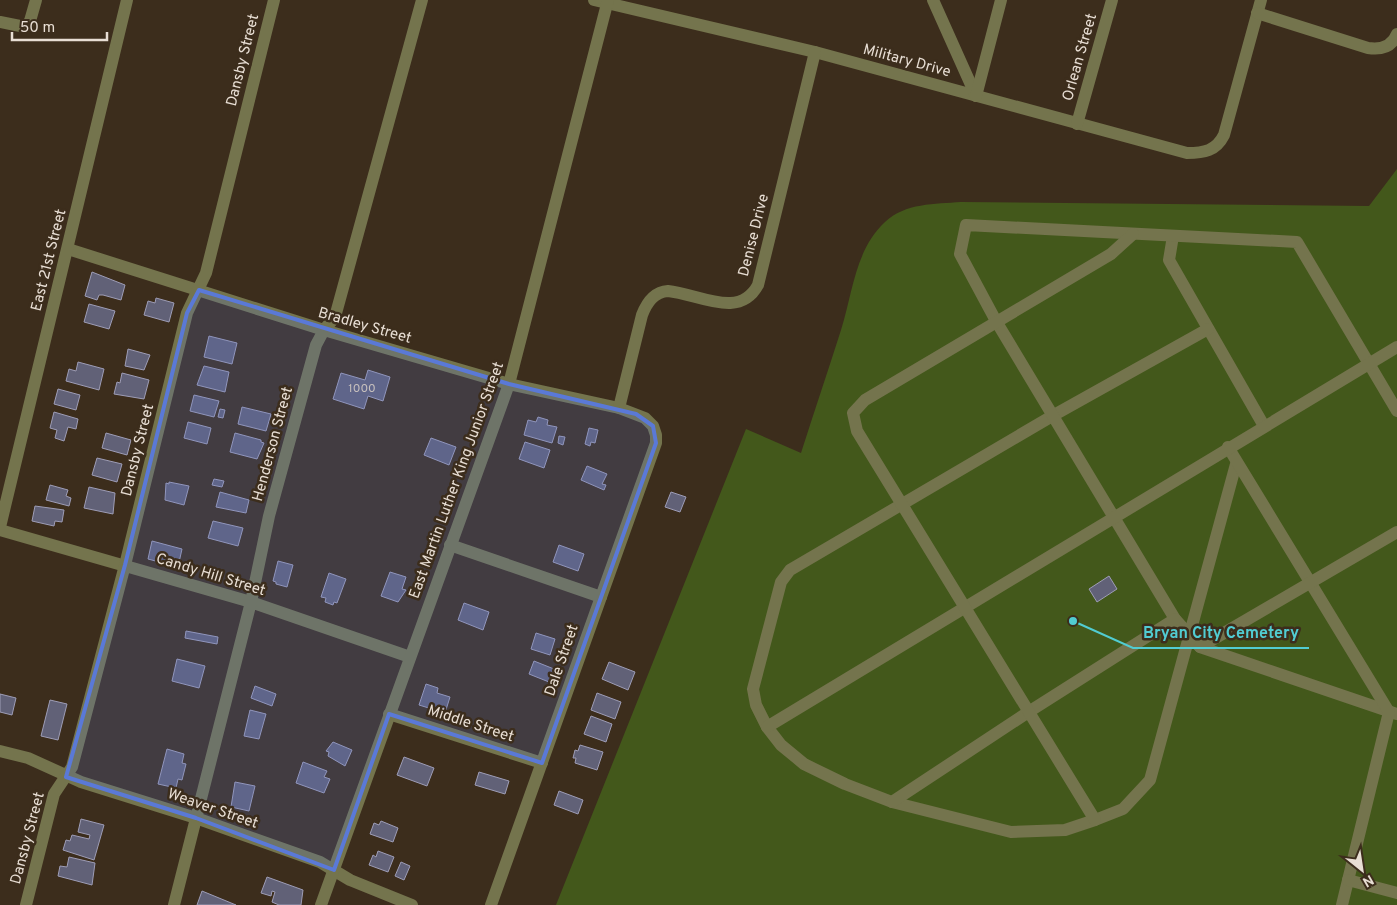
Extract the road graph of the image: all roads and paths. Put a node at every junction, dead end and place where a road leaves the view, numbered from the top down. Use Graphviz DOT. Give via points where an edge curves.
graph roads {
  1 [pos="36,0"];
  2 [pos="127,0"];
  3 [pos="274,0"];
  4 [pos="422,0"];
  5 [pos="594,0"];
  6 [pos="932,0"];
  7 [pos="1001,0"];
  8 [pos="1112,0"];
  9 [pos="1261,0"];
  10 [pos="608,2"];
  11 [pos="1257,13"];
  12 [pos="0,22"];
  13 [pos="1397,34"];
  14 [pos="815,52"];
  15 [pos="976,96"];
  16 [pos="1077,124"];
  17 [pos="1133,234"];
  18 [pos="1173,236"];
  19 [pos="68,249"];
  20 [pos="199,290"];
  21 [pos="996,321"];
  22 [pos="1208,329"];
  23 [pos="324,330"];
  24 [pos="1397,347"];
  25 [pos="1368,364"];
  26 [pos="509,384"];
  27 [pos="619,408"];
  28 [pos="1397,411"];
  29 [pos="1054,415"];
  30 [pos="653,426"];
  31 [pos="1264,426"];
  32 [pos="1228,447"];
  33 [pos="1236,464"];
  34 [pos="902,504"];
  35 [pos="1113,516"];
  36 [pos="0,529"];
  37 [pos="1397,532"];
  38 [pos="450,545"];
  39 [pos="125,565"];
  40 [pos="1312,582"];
  41 [pos="601,597"];
  42 [pos="251,602"];
  43 [pos="965,606"];
  44 [pos="1175,619"];
  45 [pos="1189,636"];
  46 [pos="1200,647"];
  47 [pos="410,657"];
  48 [pos="1030,711"];
  49 [pos="1393,713"];
  50 [pos="389,714"];
  51 [pos="767,727"];
  52 [pos="0,751"];
  53 [pos="542,763"];
  54 [pos="66,777"];
  55 [pos="892,802"];
  56 [pos="196,818"];
  57 [pos="1095,820"];
  58 [pos="334,870"];
  59 [pos="1348,880"];
  60 [pos="1397,893"];
  61 [pos="26,905"];
  62 [pos="174,905"];
  63 [pos="321,905"];
  64 [pos="412,905"];
  65 [pos="491,905"];
  66 [pos="1342,905"];
  1 -- 12 [label="street" via="25,27"];
  2 -- 19 [label="street, East 21st Street"];
  3 -- 20 [label="street, Dansby Street" via="206,273"];
  4 -- 23 [label="street, Henderson Street" via="336,317"];
  5 -- 10 [label="street, Military Drive"];
  6 -- 15 [label="street"];
  7 -- 15 [label="street"];
  8 -- 16 [label="street, Orlean Street"];
  9 -- 11 [label="street"];
  10 -- 14 [label="street, Military Drive"];
  10 -- 26 [label="street, East Martin Luther King Junior Street"];
  11 -- 13 [label="street" via="1368,48 1388,46"];
  11 -- 16 [label="street, Military Drive" via="1224,135 1211,150 1188,153"];
  14 -- 15 [label="street, Military Drive"];
  14 -- 27 [label="street, Denise Drive" via="758,285 748,298 735,303 724,304 668,290 653,297 642,315"];
  15 -- 16 [label="street, Military Drive"];
  17 -- 18 [label="street"];
  17 -- 21 [label="street" via="1111,254"];
  17 -- 21 [label="street" via="966,224 960,254"];
  18 -- 22 [label="street" via="1169,260"];
  18 -- 25 [label="street" via="1297,242"];
  19 -- 20 [label="street, Bradley Street"];
  19 -- 36 [label="street, East 21st Street"];
  20 -- 23 [label="street, Bradley Street"];
  20 -- 39 [label="street, Dansby Street" via="187,313"];
  21 -- 29 [label="street"];
  21 -- 34 [label="street" via="865,400 853,413 857,431"];
  22 -- 29 [label="street"];
  22 -- 31 [label="street"];
  23 -- 26 [label="street, Bradley Street"];
  23 -- 42 [label="street, Henderson Street" via="316,345 269,516"];
  24 -- 25 [label="street"];
  25 -- 28 [label="street"];
  25 -- 31 [label="street"];
  26 -- 27 [label="street, Bradley Street"];
  26 -- 38 [label="street, East Martin Luther King Junior Street"];
  27 -- 30 [label="street, Bradley Street" via="645,418"];
  29 -- 34 [label="street"];
  29 -- 35 [label="street"];
  30 -- 41 [label="street, Dale Street" via="656,443"];
  31 -- 32 [label="street"];
  32 -- 33 [label="street"];
  32 -- 35 [label="street"];
  33 -- 40 [label="street"];
  33 -- 45 [label="street"];
  34 -- 43 [label="street"];
  34 -- 51 [label="street" via="790,570 781,582 753,688 756,705"];
  35 -- 43 [label="street"];
  35 -- 44 [label="street"];
  36 -- 39 [label="street, Candy Hill Street"];
  37 -- 40 [label="street"];
  38 -- 41 [label="street"];
  38 -- 47 [label="street, East Martin Luther King Junior Street"];
  39 -- 42 [label="street, Candy Hill Street"];
  39 -- 54 [label="street, Dansby Street" via="72,767"];
  40 -- 46 [label="street"];
  40 -- 49 [label="street"];
  41 -- 53 [label="street, Dale Street"];
  42 -- 47 [label="street, Candy Hill Street"];
  42 -- 56 [label="street, Henderson Street"];
  43 -- 48 [label="street"];
  43 -- 51 [label="street"];
  44 -- 45 [label="street"];
  44 -- 48 [label="street"];
  45 -- 46 [label="street"];
  45 -- 57 [label="street" via="1150,780 1123,808"];
  46 -- 49 [label="street"];
  47 -- 50 [label="street, East Martin Luther King Junior Street"];
  48 -- 55 [label="street"];
  48 -- 57 [label="street"];
  49 -- 59 [label="street"];
  50 -- 53 [label="street, Middle Street"];
  50 -- 58 [label="street, East Martin Luther King Junior Street"];
  51 -- 55 [label="street" via="804,764"];
  52 -- 54 [label="street, Weaver Street" via="28,758"];
  53 -- 65 [label="street, Dale Street"];
  54 -- 56 [label="street, Weaver Street"];
  54 -- 61 [label="street, Dansby Street" via="54,794"];
  55 -- 57 [label="street" via="1010,832 1065,830"];
  56 -- 58 [label="street, Weaver Street" via="320,862"];
  56 -- 62 [label="street, Henderson Street"];
  58 -- 63 [label="street, East Martin Luther King Junior Street"];
  58 -- 64 [label="street, Weaver Street" via="350,880"];
  59 -- 60 [label="street"];
  59 -- 66 [label="street"];
}
